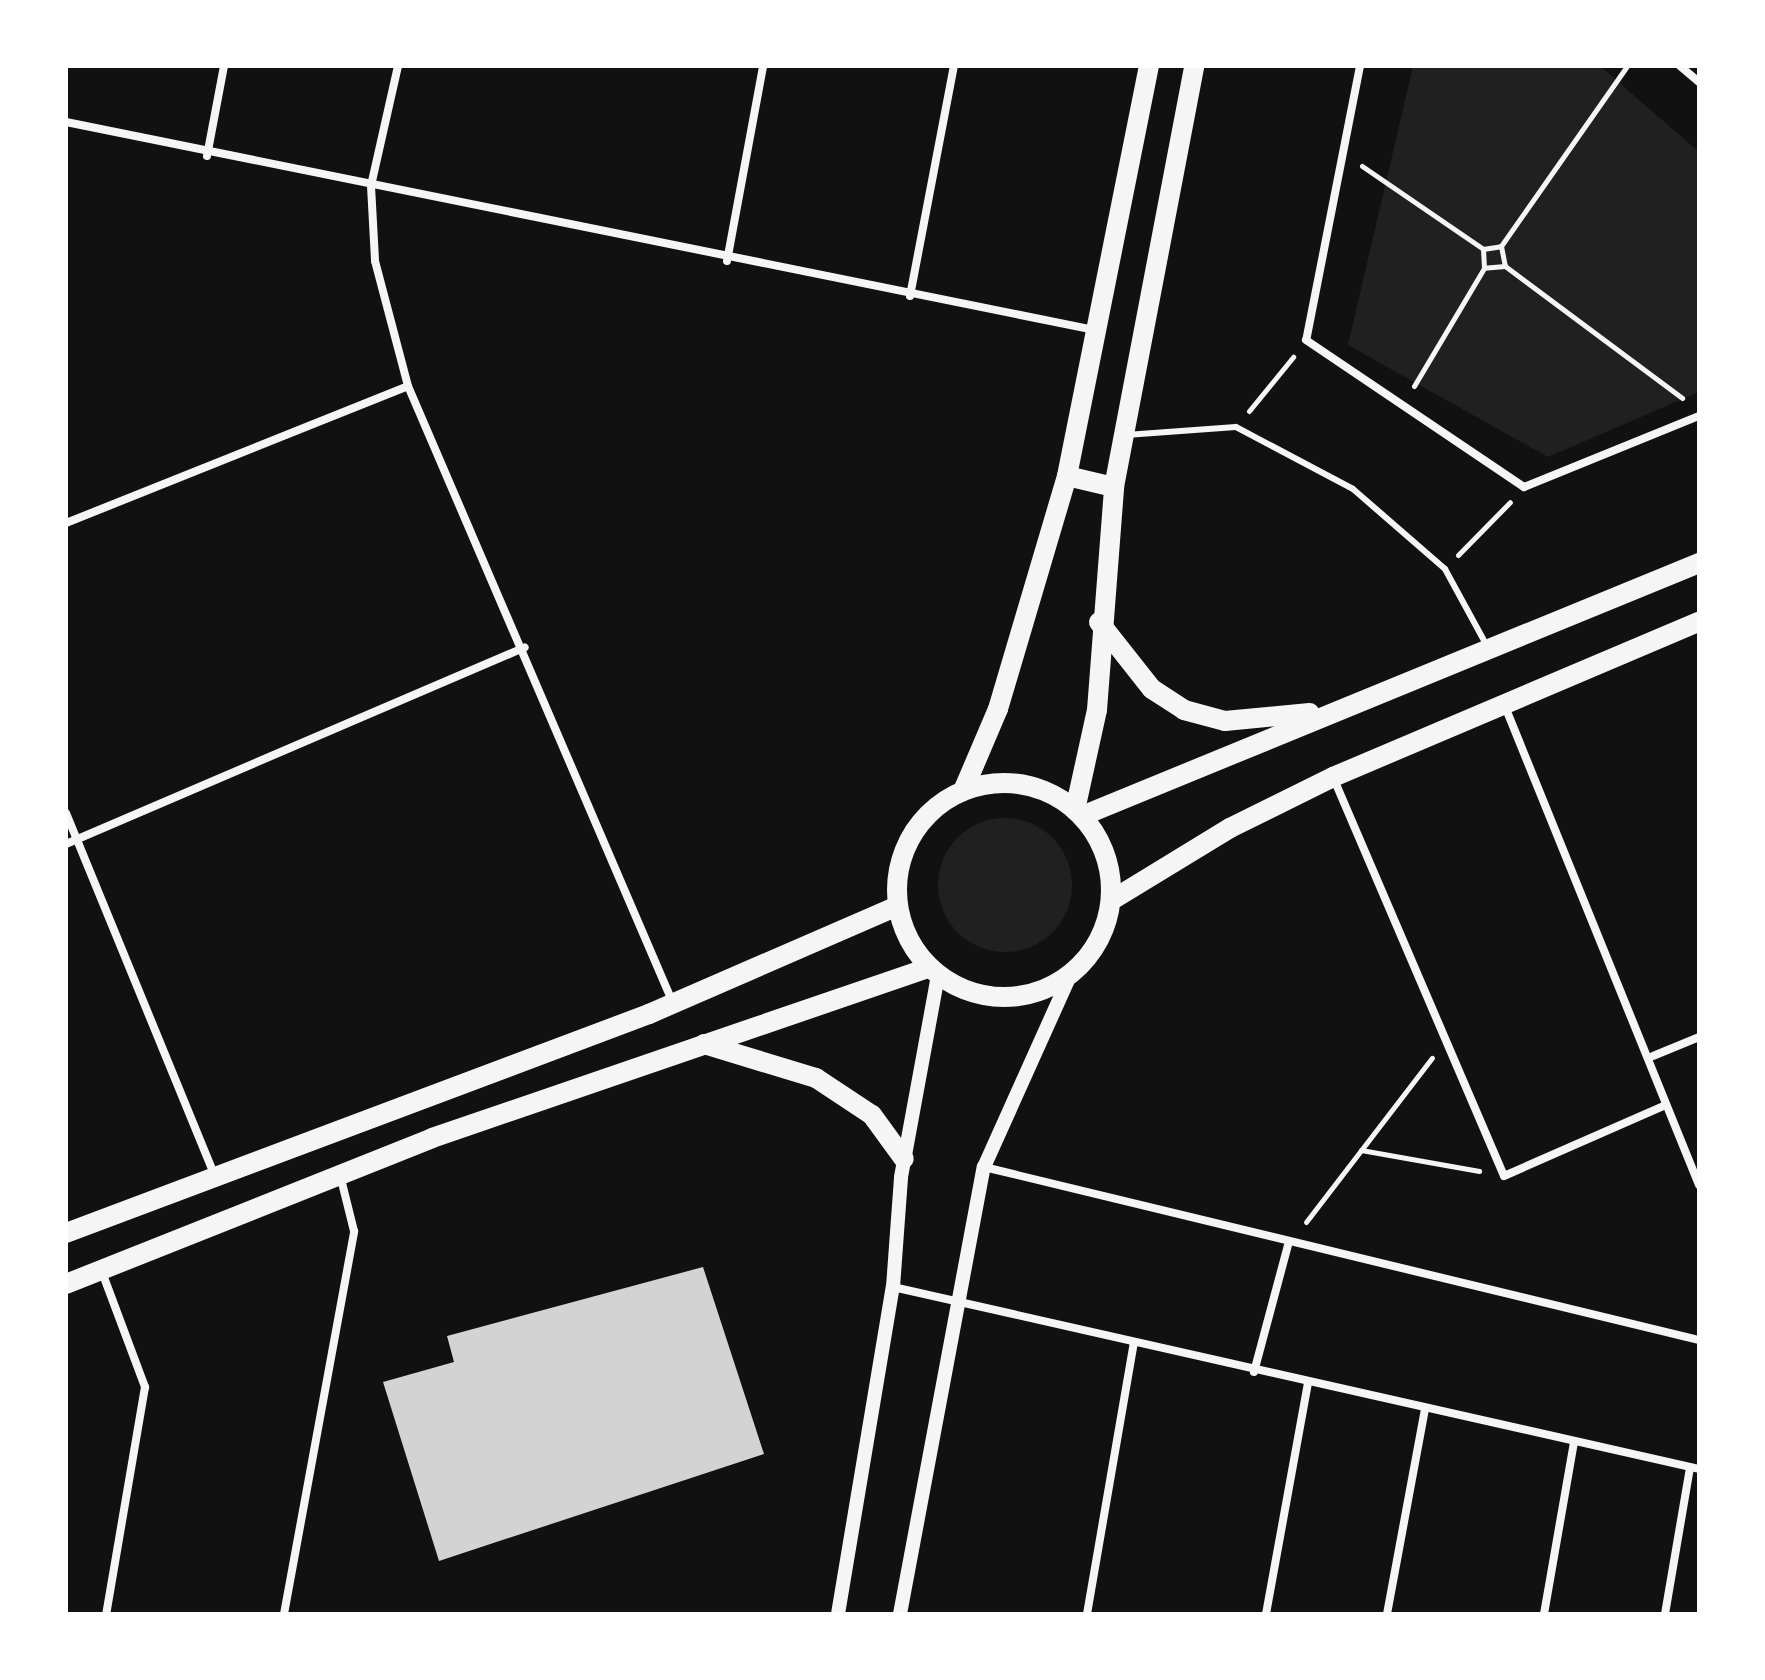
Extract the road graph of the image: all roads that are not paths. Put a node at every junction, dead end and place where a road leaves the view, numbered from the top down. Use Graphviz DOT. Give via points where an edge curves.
graph roads {
  1 [pos="224,66"];
  2 [pos="398,66"];
  3 [pos="763,66"];
  4 [pos="954,66"];
  5 [pos="1149,66"];
  6 [pos="1194,66"];
  7 [pos="1360,66"];
  8 [pos="1680,66"];
  9 [pos="1699,82"];
  10 [pos="66,122"];
  11 [pos="207,156"];
  12 [pos="371,186"];
  13 [pos="727,261"];
  14 [pos="910,296"];
  15 [pos="1099,331"];
  16 [pos="408,386"];
  17 [pos="1699,416"];
  18 [pos="1122,435"];
  19 [pos="1067,476"];
  20 [pos="1114,487"];
  21 [pos="66,523"];
  22 [pos="1699,563"];
  23 [pos="1099,622"];
  24 [pos="1699,622"];
  25 [pos="1487,646"];
  26 [pos="525,647"];
  27 [pos="1503,702"];
  28 [pos="1342,708"];
  29 [pos="1333,777"];
  30 [pos="963,791"];
  31 [pos="66,813"];
  32 [pos="1078,813"];
  33 [pos="77,839"];
  34 [pos="66,844"];
  35 [pos="1112,900"];
  36 [pos="897,906"];
  37 [pos="933,972"];
  38 [pos="1070,976"];
  39 [pos="673,1003"];
  40 [pos="1699,1037"];
  41 [pos="704,1044"];
  42 [pos="1653,1056"];
  43 [pos="1666,1105"];
  44 [pos="904,1159"];
  45 [pos="984,1167"];
  46 [pos="340,1175"];
  47 [pos="216,1176"];
  48 [pos="1699,1185"];
  49 [pos="66,1233"];
  50 [pos="1288,1245"];
  51 [pos="102,1271"];
  52 [pos="66,1284"];
  53 [pos="893,1287"];
  54 [pos="953,1300"];
  55 [pos="1699,1340"];
  56 [pos="1134,1343"];
  57 [pos="1254,1372"];
  58 [pos="1308,1384"];
  59 [pos="1425,1409"];
  60 [pos="1574,1442"];
  61 [pos="1694,1468"];
  62 [pos="106,1614"];
  63 [pos="284,1614"];
  64 [pos="838,1614"];
  65 [pos="900,1614"];
  66 [pos="1087,1614"];
  67 [pos="1266,1614"];
  68 [pos="1387,1614"];
  69 [pos="1544,1614"];
  70 [pos="1665,1614"];
  1 -- 11 [label="street"];
  2 -- 12 [label="street"];
  3 -- 13 [label="street"];
  4 -- 14 [label="street"];
  5 -- 15 [label="main road"];
  6 -- 18 [label="main road"];
  7 -- 17 [label="street" via="1306,340 1524,487"];
  8 -- 9 [label="street"];
  10 -- 11 [label="street"];
  11 -- 12 [label="street"];
  12 -- 13 [label="street"];
  12 -- 16 [label="street" via="375,261"];
  13 -- 14 [label="street"];
  14 -- 15 [label="street"];
  15 -- 19 [label="main road"];
  16 -- 21 [label="street"];
  16 -- 26 [label="street"];
  18 -- 20 [label="main road"];
  18 -- 25 [label="lane" via="1236,427 1353,489 1445,569"];
  19 -- 20 [label="main road"];
  19 -- 30 [label="main road" via="998,709"];
  20 -- 23 [label="main road"];
  22 -- 25 [label="main road"];
  23 -- 28 [label="main road" via="1152,689 1184,710 1225,721"];
  23 -- 32 [label="main road" via="1097,710"];
  24 -- 27 [label="main road"];
  25 -- 28 [label="main road"];
  26 -- 33 [label="street"];
  26 -- 39 [label="street"];
  27 -- 29 [label="main road"];
  27 -- 42 [label="street"];
  28 -- 32 [label="main road"];
  29 -- 35 [label="main road" via="1230,828"];
  29 -- 43 [label="street" via="1504,1176"];
  30 -- 32 [label="main road" via="1014,783"];
  30 -- 36 [label="main road" via="918,825 896,877"];
  31 -- 33 [label="street"];
  32 -- 35 [label="main road" via="1106,855"];
  33 -- 34 [label="street"];
  33 -- 47 [label="street"];
  35 -- 38 [label="main road" via="1098,943"];
  36 -- 37 [label="main road"];
  36 -- 39 [label="main road"];
  37 -- 38 [label="main road" via="980,996 1027,995"];
  37 -- 41 [label="main road"];
  37 -- 44 [label="street"];
  38 -- 45 [label="street"];
  39 -- 47 [label="main road"];
  40 -- 42 [label="street"];
  41 -- 44 [label="main road" via="816,1078 872,1115"];
  41 -- 46 [label="main road"];
  42 -- 43 [label="street"];
  43 -- 48 [label="street"];
  44 -- 53 [label="street"];
  45 -- 50 [label="street"];
  45 -- 54 [label="street"];
  46 -- 51 [label="main road"];
  46 -- 63 [label="street" via="354,1231"];
  47 -- 49 [label="main road"];
  50 -- 55 [label="street"];
  50 -- 57 [label="street"];
  51 -- 52 [label="main road"];
  51 -- 62 [label="street" via="145,1387"];
  53 -- 54 [label="street"];
  53 -- 64 [label="street"];
  54 -- 56 [label="street"];
  54 -- 65 [label="street"];
  56 -- 57 [label="street"];
  56 -- 66 [label="street"];
  57 -- 58 [label="street"];
  58 -- 59 [label="street"];
  58 -- 67 [label="street"];
  59 -- 60 [label="street"];
  59 -- 68 [label="street"];
  60 -- 61 [label="street"];
  60 -- 69 [label="street"];
  61 -- 70 [label="street"];
}
